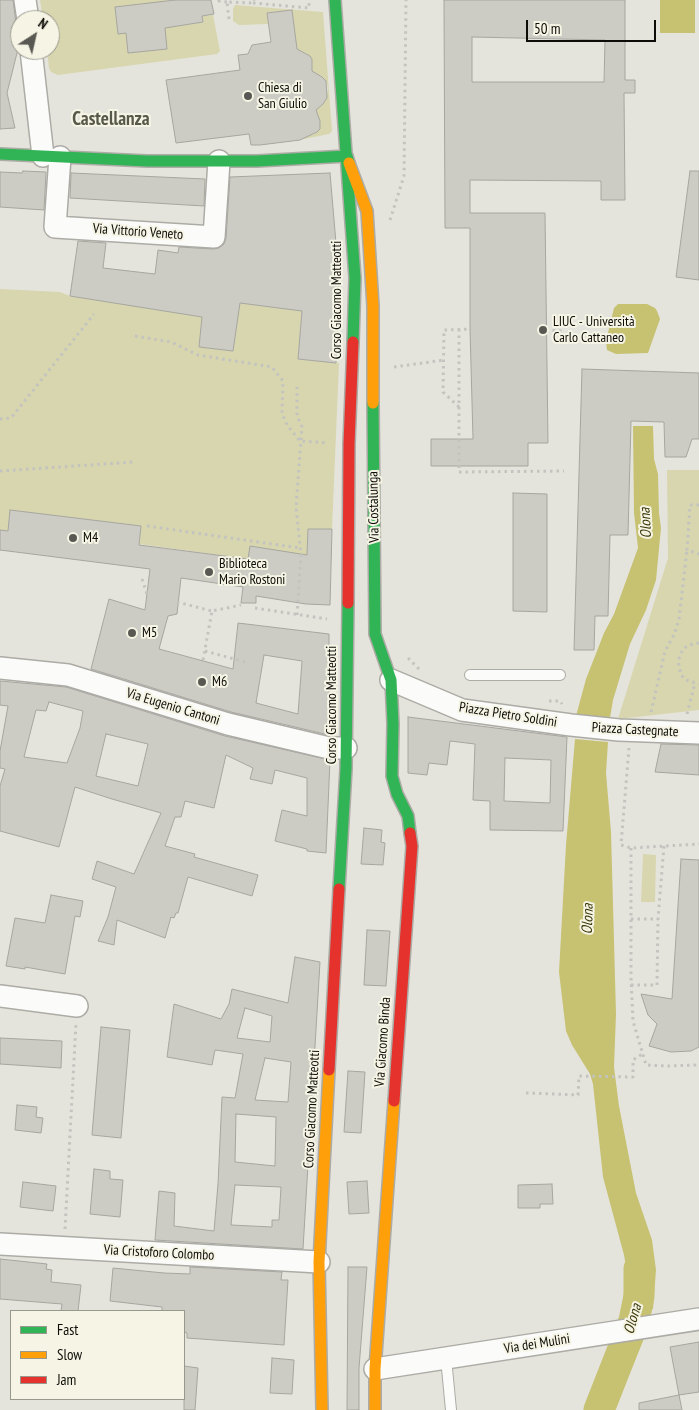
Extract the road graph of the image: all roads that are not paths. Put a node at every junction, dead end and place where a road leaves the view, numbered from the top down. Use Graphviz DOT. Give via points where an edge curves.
graph roads {
  1 [pos="335,0"];
  2 [pos="33,60"];
  3 [pos="0,154"];
  4 [pos="347,156"];
  5 [pos="52,157"];
  6 [pos="219,161"];
  7 [pos="355,278"];
  8 [pos="372,332"];
  9 [pos="0,668"];
  10 [pos="470,675"];
  11 [pos="560,675"];
  12 [pos="391,680"];
  13 [pos="570,725"];
  14 [pos="692,727"];
  15 [pos="346,748"];
  16 [pos="0,996"];
  17 [pos="77,1006"];
  18 [pos="0,1244"];
  19 [pos="319,1262"];
  20 [pos="699,1319"];
  21 [pos="446,1358"];
  22 [pos="374,1369"];
  23 [pos="322,1410"];
  24 [pos="375,1410"];
  25 [pos="451,1410"];
  1 -- 4 [label="street, Corso Giacomo Matteotti"];
  2 -- 5 [label="street"];
  3 -- 5 [label="street"];
  4 -- 6 [label="street"];
  4 -- 7 [label="street, Corso Giacomo Matteotti"];
  4 -- 8 [label="street, Via Costalunga" via="367,211"];
  5 -- 6 [label="street"];
  5 -- 6 [label="street, Via Vittorio Veneto" via="56,227 214,237"];
  7 -- 8 [label="street, Via Costalunga"];
  7 -- 15 [label="street, Corso Giacomo Matteotti" via="348,444"];
  8 -- 12 [label="street, Via Costalunga" via="375,634"];
  9 -- 15 [label="street, Via Eugenio Cantoni" via="68,675 228,724 328,748"];
  10 -- 11 [label="lane"];
  12 -- 13 [label="street, Piazza Pietro Soldini" via="462,710"];
  12 -- 22 [label="street, Via Giacomo Binda" via="392,776 408,816 412,846"];
  13 -- 14 [label="street, Piazza Castegnate" via="626,730"];
  15 -- 19 [label="street, Corso Giacomo Matteotti"];
  16 -- 17 [label="street"];
  18 -- 19 [label="street, Via Cristoforo Colombo"];
  19 -- 23 [label="street, Corso Giacomo Matteotti"];
  20 -- 21 [label="street, Via dei Mulini"];
  21 -- 22 [label="street, Via dei Mulini"];
  21 -- 25 [label="lane"];
  22 -- 24 [label="street, Via Giacomo Binda"];
}
